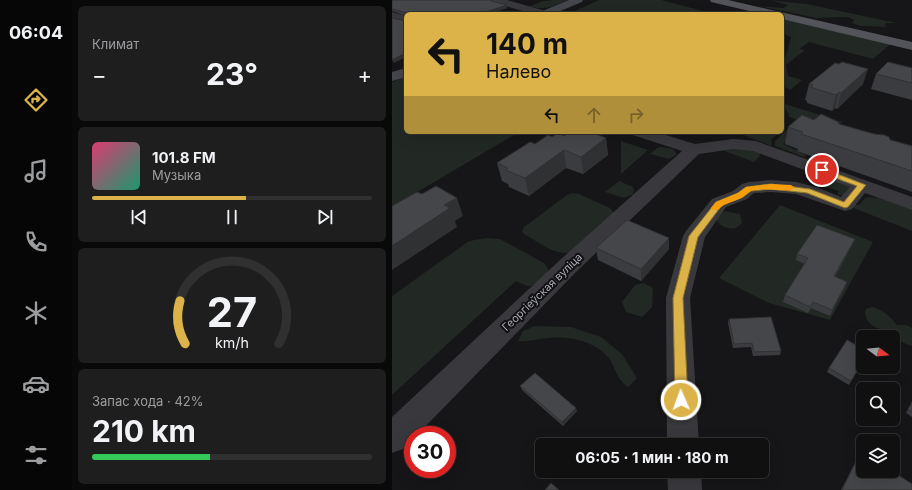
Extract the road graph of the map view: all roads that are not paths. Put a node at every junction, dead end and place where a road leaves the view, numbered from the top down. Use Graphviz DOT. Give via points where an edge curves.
graph roads {
  1 [pos="496,0"];
  2 [pos="578,0"];
  3 [pos="715,0"];
  4 [pos="537,12"];
  5 [pos="549,12"];
  6 [pos="767,12"];
  7 [pos="392,15"];
  8 [pos="784,16"];
  9 [pos="404,19"];
  10 [pos="912,46"];
  11 [pos="404,73"];
  12 [pos="392,78"];
  13 [pos="646,134"];
  14 [pos="694,149"];
  15 [pos="862,185"];
  16 [pos="912,204"];
  17 [pos="392,438"];
  18 [pos="683,438"];
  19 [pos="684,478"];
  20 [pos="685,490"];
  1 -- 4 [label="street"];
  2 -- 5 [label="street"];
  3 -- 6 [label="main road"];
  7 -- 9 [label="street"];
  8 -- 10 [label="main road"];
  11 -- 12 [label="street"];
  13 -- 14 [label="street"];
  14 -- 15 [label="street" via="726,144 748,144"];
  14 -- 17 [label="street, Георгіеўская вуліца" via="564,270"];
  15 -- 16 [label="street"];
  15 -- 18 [label="street" via="845,205 796,188 749,188 740,195 719,203 694,236 678,298"];
  19 -- 20 [label="street"];
}
